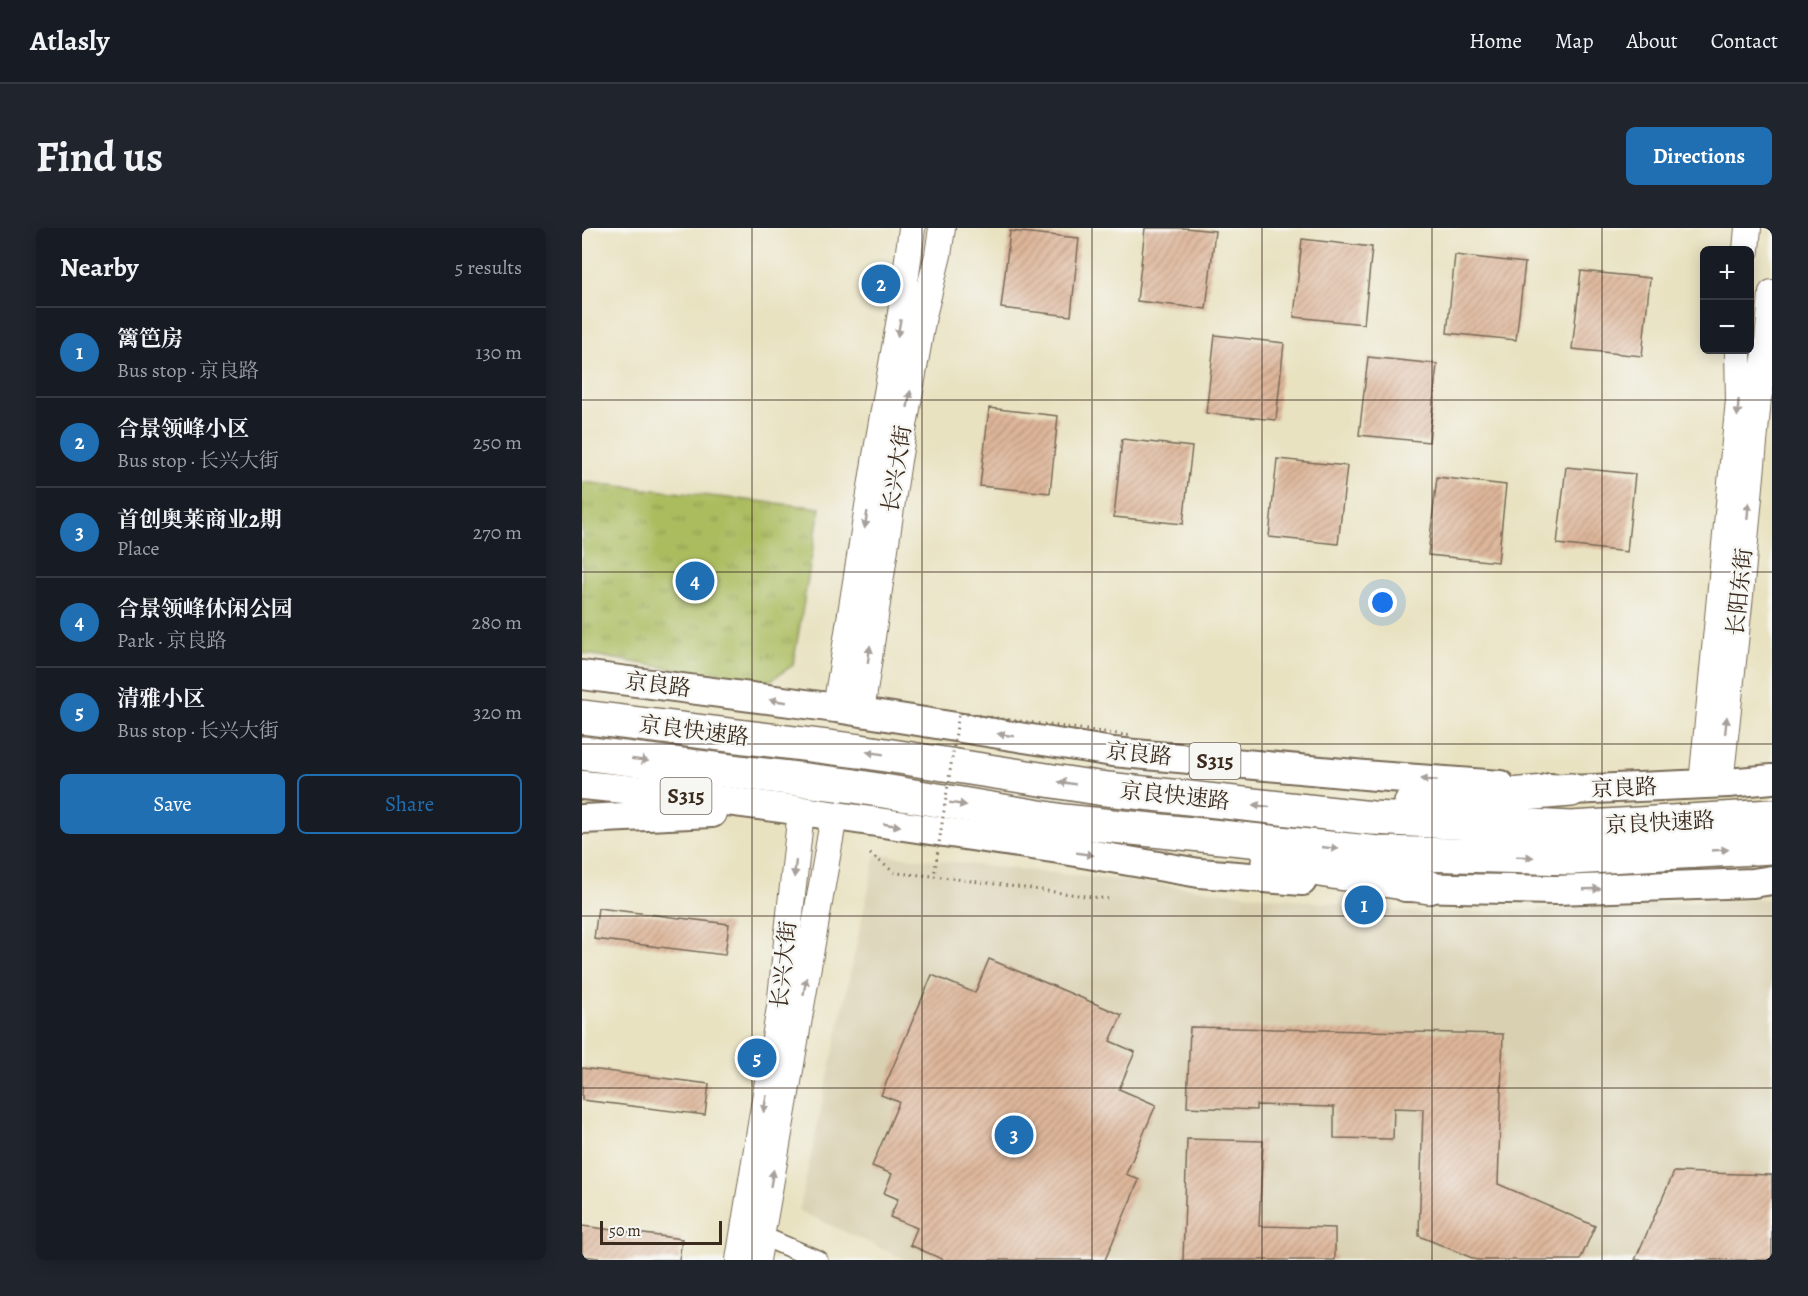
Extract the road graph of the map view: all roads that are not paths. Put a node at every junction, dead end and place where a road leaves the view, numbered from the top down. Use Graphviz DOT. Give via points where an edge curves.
graph roads {
  1 [pos="912,228"];
  2 [pos="942,228"];
  3 [pos="1748,228"];
  4 [pos="1746,246"];
  5 [pos="1772,293"];
  6 [pos="1738,354"];
  7 [pos="582,656"];
  8 [pos="582,675"];
  9 [pos="679,687"];
  10 [pos="849,710"];
  11 [pos="582,717"];
  12 [pos="582,753"];
  13 [pos="1772,779"];
  14 [pos="1711,784"];
  15 [pos="582,785"];
  16 [pos="1571,790"];
  17 [pos="795,810"];
  18 [pos="1319,812"];
  19 [pos="834,816"];
  20 [pos="1772,816"];
  21 [pos="582,819"];
  22 [pos="1063,821"];
  23 [pos="1772,847"];
  24 [pos="1772,880"];
  25 [pos="1429,887"];
  26 [pos="753,1250"];
  27 [pos="818,1260"];
  1 -- 10 [label="street, 长兴大街, one-way" via="876,456"];
  10 -- 2 [label="street, 长兴大街, one-way"];
  3 -- 4 [label="street"];
  14 -- 5 [label="street, 长阳东街, one-way" via="1740,596"];
  6 -- 14 [label="street, 长阳东街, one-way" via="1739,400"];
  7 -- 9 [label="main road"];
  8 -- 9 [label="main road, 京良路 / S315"];
  10 -- 9 [label="main road, 京良路 / S315, one-way"];
  16 -- 10 [label="main road, 京良路 / S315, one-way" via="1113,752"];
  18 -- 11 [label="highway, 京良快速路, one-way" via="1098,788 860,751"];
  12 -- 22 [label="highway, 京良快速路, one-way" via="854,786"];
  13 -- 14 [label="main road, 京良路 / S315"];
  14 -- 16 [label="main road, 京良路 / S315"];
  15 -- 17 [label="main road, S315"];
  16 -- 18 [label="highway"];
  17 -- 19 [label="main road, S315"];
  17 -- 21 [label="main road"];
  17 -- 26 [label="street, 长兴大街, one-way"];
  18 -- 20 [label="highway, 京良快速路" via="1571,828"];
  19 -- 25 [label="main road, S315, one-way" via="1199,873"];
  26 -- 19 [label="street, 长兴大街, one-way"];
  22 -- 23 [label="highway, 京良快速路, one-way" via="1391,853 1571,858"];
  22 -- 25 [label="highway" via="1187,849"];
  25 -- 24 [label="main road, S315, one-way" via="1556,890"];
  26 -- 27 [label="street"];
}
